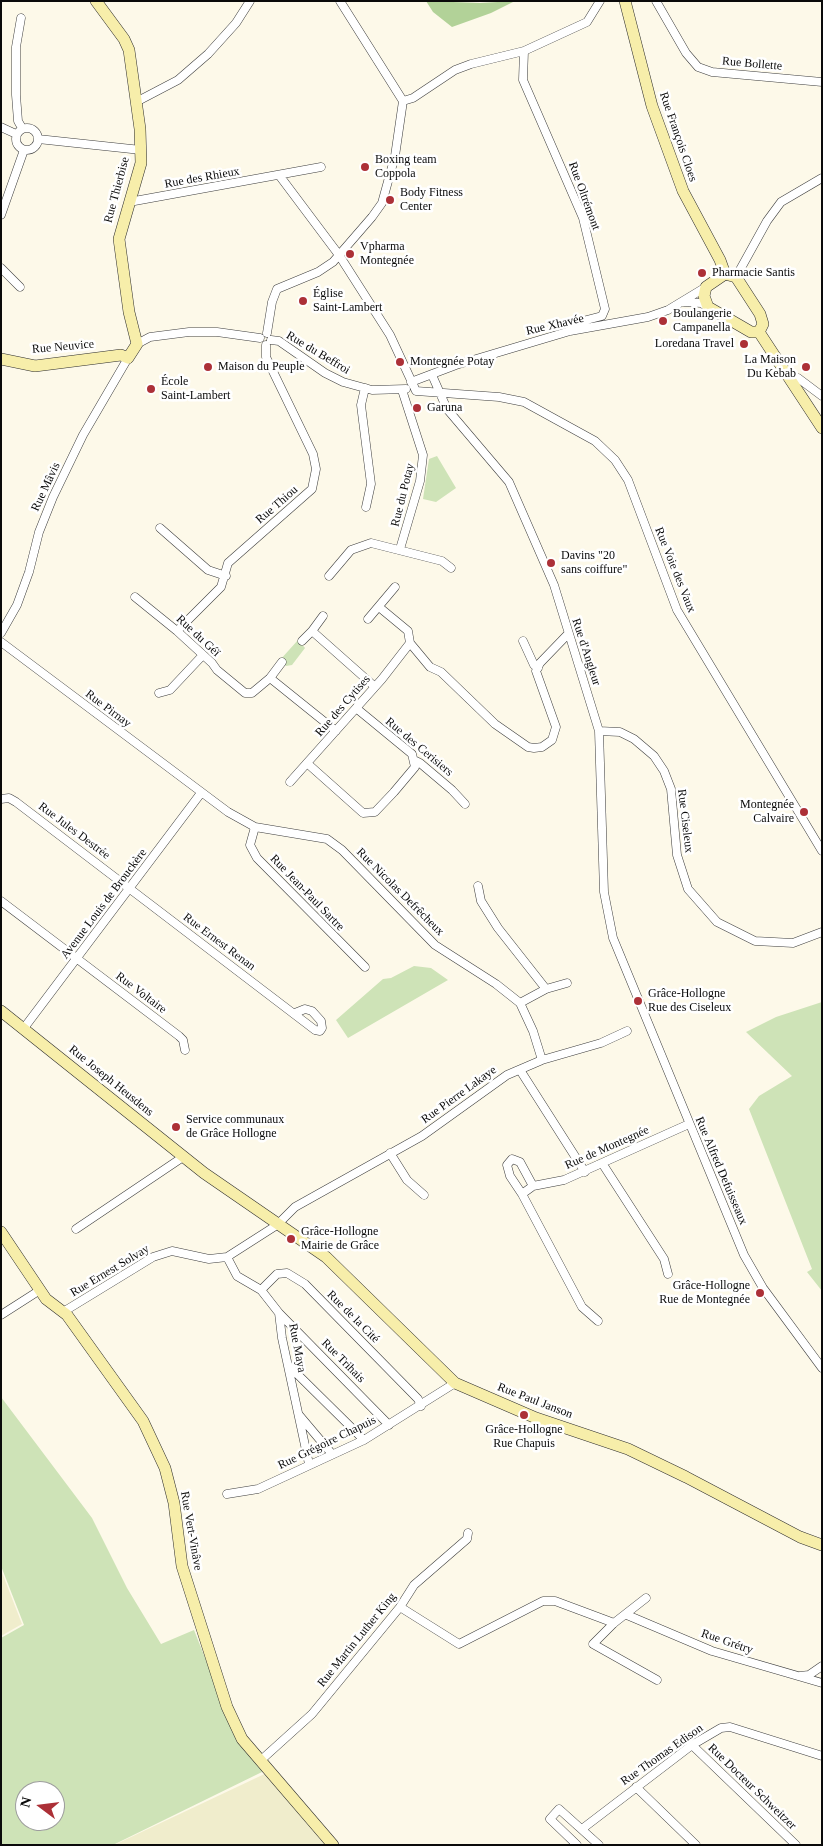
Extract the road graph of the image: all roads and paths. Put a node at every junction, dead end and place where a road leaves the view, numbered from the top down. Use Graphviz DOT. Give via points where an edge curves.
graph roads {
  1 [pos="96,1"];
  2 [pos="250,1"];
  3 [pos="340,1"];
  4 [pos="600,1"];
  5 [pos="625,1"];
  6 [pos="656,1"];
  7 [pos="21,18"];
  8 [pos="524,51"];
  9 [pos="822,82"];
  10 [pos="403,101"];
  11 [pos="136,102"];
  12 [pos="1,128"];
  13 [pos="19,131"];
  14 [pos="38,139"];
  15 [pos="24,150"];
  16 [pos="141,150"];
  17 [pos="321,167"];
  18 [pos="279,175"];
  19 [pos="822,178"];
  20 [pos="4,196"];
  21 [pos="129,202"];
  22 [pos="1,215"];
  23 [pos="340,255"];
  24 [pos="1,268"];
  25 [pos="730,275"];
  26 [pos="20,287"];
  27 [pos="706,287"];
  28 [pos="684,302"];
  29 [pos="708,307"];
  30 [pos="570,331"];
  31 [pos="759,332"];
  32 [pos="266,339"];
  33 [pos="137,344"];
  34 [pos="128,358"];
  35 [pos="1,359"];
  36 [pos="787,373"];
  37 [pos="432,375"];
  38 [pos="413,387"];
  39 [pos="364,388"];
  40 [pos="402,390"];
  41 [pos="439,392"];
  42 [pos="822,396"];
  43 [pos="822,428"];
  44 [pos="366,507"];
  45 [pos="160,528"];
  46 [pos="400,549"];
  47 [pos="451,568"];
  48 [pos="226,576"];
  49 [pos="329,576"];
  50 [pos="395,587"];
  51 [pos="135,598"];
  52 [pos="379,607"];
  53 [pos="323,616"];
  54 [pos="368,619"];
  55 [pos="177,631"];
  56 [pos="312,631"];
  57 [pos="1,633"];
  58 [pos="568,634"];
  59 [pos="302,641"];
  60 [pos="522,641"];
  61 [pos="1,642"];
  62 [pos="410,643"];
  63 [pos="202,656"];
  64 [pos="282,662"];
  65 [pos="538,668"];
  66 [pos="270,678"];
  67 [pos="374,686"];
  68 [pos="159,693"];
  69 [pos="356,708"];
  70 [pos="598,731"];
  71 [pos="336,732"];
  72 [pos="414,760"];
  73 [pos="308,764"];
  74 [pos="290,782"];
  75 [pos="201,793"];
  76 [pos="1,799"];
  77 [pos="465,804"];
  78 [pos="255,827"];
  79 [pos="822,851"];
  80 [pos="478,886"];
  81 [pos="130,888"];
  82 [pos="1,901"];
  83 [pos="822,932"];
  84 [pos="76,958"];
  85 [pos="365,967"];
  86 [pos="626,968"];
  87 [pos="567,984"];
  88 [pos="546,989"];
  89 [pos="520,1003"];
  90 [pos="1,1011"];
  91 [pos="295,1013"];
  92 [pos="24,1028"];
  93 [pos="628,1031"];
  94 [pos="184,1050"];
  95 [pos="542,1060"];
  96 [pos="520,1070"];
  97 [pos="689,1124"];
  98 [pos="390,1154"];
  99 [pos="183,1157"];
  100 [pos="602,1163"];
  101 [pos="585,1172"];
  102 [pos="533,1186"];
  103 [pos="522,1194"];
  104 [pos="424,1195"];
  105 [pos="277,1225"];
  106 [pos="76,1229"];
  107 [pos="1,1232"];
  108 [pos="227,1257"];
  109 [pos="668,1274"];
  110 [pos="40,1290"];
  111 [pos="261,1290"];
  112 [pos="63,1312"];
  113 [pos="279,1313"];
  114 [pos="1,1315"];
  115 [pos="598,1321"];
  116 [pos="288,1365"];
  117 [pos="822,1368"];
  118 [pos="456,1383"];
  119 [pos="421,1406"];
  120 [pos="298,1414"];
  121 [pos="389,1425"];
  122 [pos="364,1440"];
  123 [pos="332,1454"];
  124 [pos="309,1464"];
  125 [pos="227,1494"];
  126 [pos="468,1533"];
  127 [pos="822,1545"];
  128 [pos="646,1598"];
  129 [pos="400,1607"];
  130 [pos="627,1615"];
  131 [pos="614,1623"];
  132 [pos="820,1667"];
  133 [pos="798,1676"];
  134 [pos="657,1680"];
  135 [pos="822,1683"];
  136 [pos="692,1745"];
  137 [pos="822,1756"];
  138 [pos="260,1761"];
  139 [pos="636,1786"];
  140 [pos="582,1829"];
  141 [pos="592,1838"];
  142 [pos="333,1845"];
  143 [pos="577,1845"];
  144 [pos="586,1845"];
  145 [pos="599,1845"];
  146 [pos="696,1845"];
  147 [pos="796,1845"];
  1 -- 11 [label="street, Rue Thierbise" via="129,50"];
  2 -- 11 [label="street" via="208,54 178,80"];
  3 -- 10 [label="street"];
  4 -- 8 [label="street" via="587,22"];
  5 -- 25 [label="street, Rue François Cloes" via="652,106 683,191"];
  6 -- 9 [label="street, Rue Bollette" via="686,53 698,67 712,72"];
  7 -- 13 [label="street" via="16,47"];
  8 -- 10 [label="street" via="456,70"];
  8 -- 30 [label="street, Rue Oltrémont" via="523,80 583,218 605,309 602,316 575,323"];
  10 -- 23 [label="street" via="395,156 382,203"];
  11 -- 16 [label="street, Rue Thierbise"];
  12 -- 13 [label="street"];
  13 -- 14 [label="street" via="30,128"];
  13 -- 15 [label="street" via="15,140"];
  14 -- 15 [label="street" via="31,150"];
  14 -- 16 [label="street"];
  15 -- 20 [label="street"];
  16 -- 21 [label="street, Rue Thierbise" via="141,163"];
  17 -- 18 [label="street, Rue des Rhieux"];
  18 -- 21 [label="street, Rue des Rhieux"];
  18 -- 23 [label="street"];
  19 -- 25 [label="street" via="781,202 742,267"];
  20 -- 22 [label="street"];
  21 -- 33 [label="street, Rue Thierbise" via="119,239"];
  23 -- 32 [label="street" via="318,272 277,290"];
  23 -- 38 [label="street" via="390,335"];
  24 -- 26 [label="street"];
  25 -- 27 [label="street"];
  25 -- 31 [label="street, Rue François Cloes" via="760,314 763,324"];
  27 -- 28 [label="street, Rue Xhavée"];
  27 -- 29 [label="street" via="704,296"];
  28 -- 29 [label="street"];
  28 -- 30 [label="street, Rue Xhavée" via="648,317"];
  29 -- 31 [label="street" via="751,332"];
  30 -- 37 [label="street, Rue Xhavée" via="456,364"];
  31 -- 36 [label="street"];
  32 -- 33 [label="street" via="217,332 189,332 150,336"];
  32 -- 39 [label="street, Rue du Beffroi" via="279,341 325,373"];
  32 -- 48 [label="street, Rue Thiou" via="266,357 313,454 316,470 312,489 228,563"];
  33 -- 34 [label="street"];
  34 -- 35 [label="street, Rue Neuvice" via="121,355 35,366"];
  34 -- 57 [label="street, Rue Mâvis" via="83,435 53,497 38,532 17,605"];
  36 -- 42 [label="street"];
  36 -- 43 [label="street"];
  37 -- 38 [label="street, Rue du Beffroi"];
  37 -- 41 [label="street, Rue d'Angleur"];
  38 -- 40 [label="street, Rue du Beffroi"];
  38 -- 41 [label="street, Rue du Beffroi"];
  39 -- 40 [label="street, Rue du Beffroi"];
  39 -- 44 [label="street" via="361,405 371,484"];
  40 -- 46 [label="street, Rue du Potay" via="423,455 420,481"];
  41 -- 58 [label="street, Rue d'Angleur" via="455,420 509,482 554,585"];
  41 -- 79 [label="street, Rue Voie des Vaux" via="524,402 588,436 615,460 628,480 677,610"];
  45 -- 48 [label="street" via="208,570"];
  46 -- 47 [label="street" via="442,561"];
  46 -- 49 [label="street" via="371,543 357,546"];
  48 -- 55 [label="street, Rue Thiou" via="221,587"];
  50 -- 52 [label="street"];
  51 -- 55 [label="street, Rue du Géï"];
  52 -- 54 [label="street"];
  52 -- 62 [label="street" via="408,631"];
  53 -- 56 [label="street"];
  55 -- 63 [label="street, Rue du Géï"];
  56 -- 59 [label="street"];
  56 -- 67 [label="street"];
  58 -- 65 [label="street"];
  58 -- 70 [label="street, Rue d'Angleur"];
  60 -- 65 [label="street"];
  61 -- 75 [label="street, Rue Pirnay"];
  62 -- 65 [label="street" via="430,667 441,672 495,724 528,747 542,747 552,740 556,727 536,671"];
  62 -- 67 [label="street, Rue des Cytises"];
  63 -- 66 [label="street, Rue du Géï" via="245,693 252,693"];
  63 -- 68 [label="street" via="170,690"];
  64 -- 66 [label="street"];
  66 -- 71 [label="street"];
  67 -- 69 [label="street, Rue des Cytises"];
  69 -- 71 [label="street, Rue des Cytises"];
  69 -- 72 [label="street, Rue des Cerisiers" via="412,754"];
  70 -- 83 [label="street, Rue Ciseleux" via="620,732 634,738 654,756 664,771 671,789 677,856 688,889 717,922 755,941 793,944"];
  70 -- 86 [label="street, Rue d'Angleur" via="604,892 613,938"];
  71 -- 73 [label="street, Rue des Cytises"];
  72 -- 73 [label="street" via="415,767 394,792 375,812 367,814"];
  72 -- 77 [label="street, Rue des Cerisiers"];
  73 -- 74 [label="street, Rue des Cytises"];
  75 -- 78 [label="street, Rue Nicolas Defrêcheux"];
  75 -- 81 [label="street, Avenue Louis de Brouckère"];
  76 -- 81 [label="street, Rue Jules Destrée" via="9,798 16,802"];
  78 -- 85 [label="street, Rue Jean-Paul Sartre" via="250,845 257,858"];
  78 -- 89 [label="street, Rue Nicolas Defrêcheux" via="327,839 342,850 435,945"];
  80 -- 88 [label="street" via="481,901 498,928"];
  81 -- 84 [label="street, Avenue Louis de Brouckère"];
  81 -- 91 [label="street, Rue Ernest Renan"];
  82 -- 84 [label="street, Rue Voltaire"];
  84 -- 92 [label="street, Avenue Louis de Brouckère"];
  84 -- 94 [label="street, Rue Voltaire" via="179,1036"];
  86 -- 97 [label="street, Rue Alfred Defuisseaux"];
  87 -- 88 [label="street"];
  88 -- 89 [label="street"];
  89 -- 95 [label="street"];
  90 -- 92 [label="street, Rue Joseph Heusdens"];
  92 -- 99 [label="street, Rue Joseph Heusdens"];
  93 -- 95 [label="street, Rue Pierre Lakaye" via="601,1044"];
  95 -- 96 [label="street, Rue Pierre Lakaye"];
  96 -- 98 [label="street, Rue Pierre Lakaye" via="507,1075 422,1136"];
  96 -- 101 [label="street"];
  97 -- 100 [label="street, Rue de Montegnée"];
  97 -- 117 [label="street, Rue Alfred Defuisseaux" via="744,1255 763,1288"];
  98 -- 104 [label="street" via="407,1180"];
  98 -- 105 [label="street, Rue Pierre Lakaye" via="295,1207"];
  99 -- 105 [label="street, Rue Joseph Heusdens"];
  99 -- 106 [label="street"];
  100 -- 101 [label="street, Rue de Montegnée"];
  100 -- 109 [label="street" via="664,1259"];
  101 -- 102 [label="street, Rue de Montegnée"];
  102 -- 103 [label="street, Rue de Montegnée"];
  102 -- 103 [label="street" via="520,1162 512,1159 506,1165"];
  103 -- 115 [label="street" via="582,1307"];
  105 -- 108 [label="street, Rue Pierre Lakaye"];
  105 -- 118 [label="street, Rue Paul Janson" via="326,1257"];
  107 -- 110 [label="street, Rue Vert-Vinâve"];
  108 -- 111 [label="street, Rue Maya" via="237,1276"];
  108 -- 112 [label="street, Rue Ernest Solvay" via="209,1259 172,1251 153,1256"];
  110 -- 112 [label="street, Rue Vert-Vinâve"];
  110 -- 114 [label="street"];
  111 -- 113 [label="street, Rue Maya"];
  111 -- 119 [label="street, Rue de la Cité" via="277,1274 286,1273 305,1284 418,1399"];
  112 -- 138 [label="street, Rue Vert-Vinâve" via="143,1421 165,1468 174,1503 182,1566 195,1612 227,1707 242,1739"];
  113 -- 116 [label="street, Rue Maya"];
  113 -- 121 [label="street, Rue Trihais"];
  116 -- 120 [label="street, Rue Maya"];
  116 -- 122 [label="street"];
  118 -- 119 [label="street, Rue Grégoire Chapuis"];
  118 -- 127 [label="street, Rue Paul Janson" via="536,1418 628,1450"];
  119 -- 121 [label="street, Rue Grégoire Chapuis"];
  120 -- 123 [label="street"];
  120 -- 124 [label="street, Rue Maya"];
  121 -- 122 [label="street, Rue Grégoire Chapuis"];
  122 -- 123 [label="street, Rue Grégoire Chapuis"];
  123 -- 124 [label="street, Rue Grégoire Chapuis"];
  124 -- 125 [label="street, Rue Grégoire Chapuis" via="258,1490"];
  126 -- 129 [label="street, Rue Martin Luther King" via="467,1539 414,1585"];
  128 -- 130 [label="street"];
  129 -- 131 [label="street" via="459,1644 543,1601 554,1600"];
  129 -- 138 [label="street, Rue Martin Luther King" via="312,1714"];
  130 -- 131 [label="street"];
  130 -- 133 [label="street, Rue Grétry" via="712,1651"];
  131 -- 134 [label="street" via="593,1644"];
  132 -- 133 [label="street" via="809,1675"];
  132 -- 135 [label="street" via="816,1676"];
  133 -- 135 [label="street, Rue Grétry"];
  136 -- 137 [label="street, Rue Thomas Edison" via="721,1728 730,1728"];
  136 -- 139 [label="street, Rue Thomas Edison"];
  136 -- 147 [label="street, Rue Docteur Schweitzer"];
  138 -- 142 [label="street, Rue Vert-Vinâve"];
  139 -- 140 [label="street, Rue Thomas Edison"];
  139 -- 146 [label="street"];
  140 -- 141 [label="street"];
  140 -- 143 [label="street" via="559,1808 550,1819"];
  141 -- 144 [label="street"];
  141 -- 145 [label="street"];
}
